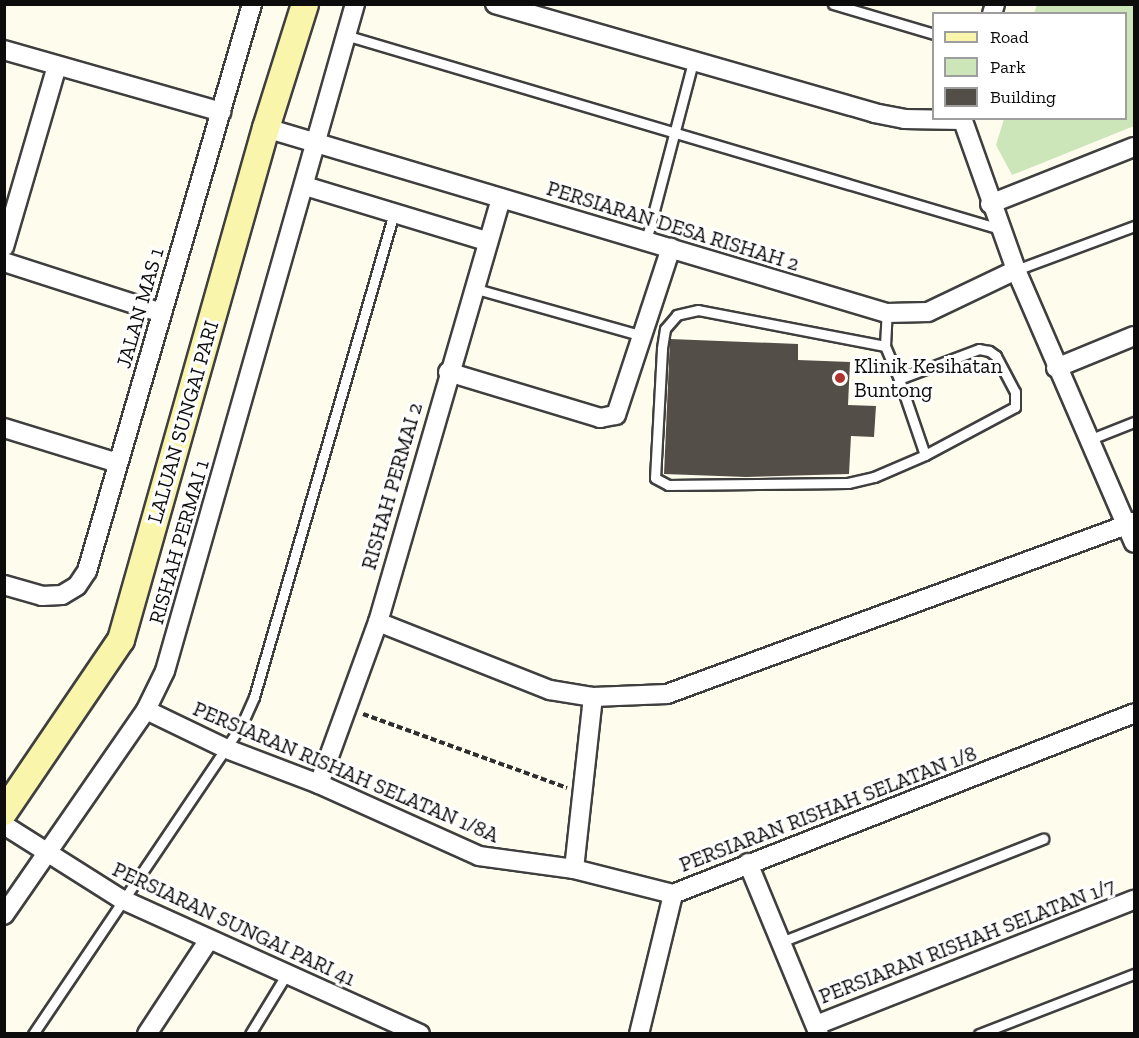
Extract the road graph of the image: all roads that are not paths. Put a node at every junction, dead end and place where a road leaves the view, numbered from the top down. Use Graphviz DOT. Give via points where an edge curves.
graph roads {
  1 [pos="252,4"];
  2 [pos="304,4"];
  3 [pos="355,4"];
  4 [pos="495,4"];
  5 [pos="833,4"];
  6 [pos="541,11"];
  7 [pos="932,34"];
  8 [pos="345,35"];
  9 [pos="4,50"];
  10 [pos="693,62"];
  11 [pos="57,66"];
  12 [pos="220,112"];
  13 [pos="932,119"];
  14 [pos="962,120"];
  15 [pos="266,128"];
  16 [pos="674,136"];
  17 [pos="313,142"];
  18 [pos="1134,147"];
  19 [pos="305,186"];
  20 [pos="501,198"];
  21 [pos="990,204"];
  22 [pos="394,213"];
  23 [pos="1134,226"];
  24 [pos="1003,230"];
  25 [pos="486,241"];
  26 [pos="646,241"];
  27 [pos="4,247"];
  28 [pos="671,248"];
  29 [pos="4,262"];
  30 [pos="1016,270"];
  31 [pos="473,288"];
  32 [pos="162,313"];
  33 [pos="887,313"];
  34 [pos="643,336"];
  35 [pos="1134,336"];
  36 [pos="885,346"];
  37 [pos="1056,368"];
  38 [pos="448,372"];
  39 [pos="899,379"];
  40 [pos="1134,422"];
  41 [pos="4,428"];
  42 [pos="1091,439"];
  43 [pos="925,455"];
  44 [pos="118,463"];
  45 [pos="1130,523"];
  46 [pos="1134,543"];
  47 [pos="4,585"];
  48 [pos="378,622"];
  49 [pos="593,697"];
  50 [pos="146,710"];
  51 [pos="1134,714"];
  52 [pos="227,749"];
  53 [pos="320,784"];
  54 [pos="4,812"];
  55 [pos="4,825"];
  56 [pos="1043,840"];
  57 [pos="45,852"];
  58 [pos="748,864"];
  59 [pos="574,869"];
  60 [pos="672,894"];
  61 [pos="121,899"];
  62 [pos="1134,900"];
  63 [pos="4,915"];
  64 [pos="208,941"];
  65 [pos="781,942"];
  66 [pos="1134,974"];
  67 [pos="286,975"];
  68 [pos="817,1029"];
  69 [pos="397,1030"];
  70 [pos="33,1034"];
  71 [pos="147,1034"];
  72 [pos="250,1034"];
  73 [pos="420,1034"];
  74 [pos="639,1034"];
  75 [pos="979,1034"];
  1 -- 12 [label="street, JALAN MAS 1"];
  2 -- 15 [label="main road, LALUAN SUNGAI PARI"];
  3 -- 8 [label="street, RISHAH PERMAI 1"];
  4 -- 6 [label="street"];
  5 -- 7 [label="lane"];
  6 -- 10 [label="street"];
  8 -- 16 [label="lane"];
  8 -- 17 [label="street, RISHAH PERMAI 1"];
  9 -- 11 [label="street"];
  10 -- 13 [label="street" via="874,113"];
  10 -- 16 [label="lane"];
  11 -- 12 [label="street"];
  11 -- 27 [label="street"];
  12 -- 32 [label="street, JALAN MAS 1"];
  14 -- 21 [label="street"];
  15 -- 17 [label="street, PERSIARAN DESA RISHAH 2"];
  15 -- 54 [label="main road, LALUAN SUNGAI PARI" via="121,640"];
  16 -- 24 [label="lane"];
  16 -- 26 [label="lane"];
  17 -- 19 [label="street, RISHAH PERMAI 1"];
  17 -- 20 [label="street, PERSIARAN DESA RISHAH 2"];
  18 -- 21 [label="street"];
  19 -- 22 [label="street"];
  19 -- 50 [label="street, RISHAH PERMAI 1" via="165,671"];
  20 -- 25 [label="street, RISHAH PERMAI 2"];
  20 -- 26 [label="street, PERSIARAN DESA RISHAH 2"];
  21 -- 24 [label="street"];
  22 -- 25 [label="street"];
  22 -- 52 [label="lane" via="254,698"];
  23 -- 30 [label="lane"];
  24 -- 30 [label="street"];
  25 -- 31 [label="street, RISHAH PERMAI 2"];
  26 -- 28 [label="street, PERSIARAN DESA RISHAH 2"];
  28 -- 33 [label="street, PERSIARAN DESA RISHAH 2"];
  28 -- 34 [label="street"];
  29 -- 32 [label="street"];
  30 -- 33 [label="street, PERSIARAN DESA RISHAH 2" via="928,312"];
  30 -- 37 [label="street"];
  31 -- 34 [label="lane"];
  31 -- 38 [label="street, RISHAH PERMAI 2"];
  32 -- 44 [label="street, JALAN MAS 1"];
  33 -- 36 [label="lane"];
  34 -- 38 [label="street" via="621,407 610,419"];
  35 -- 37 [label="street"];
  36 -- 39 [label="lane"];
  36 -- 43 [label="lane" via="698,310 677,315 665,329 662,349 655,478 668,485 848,483 874,477"];
  37 -- 42 [label="street"];
  38 -- 48 [label="street, RISHAH PERMAI 2"];
  39 -- 43 [label="lane"];
  39 -- 43 [label="lane" via="979,349 996,356 1015,392 1014,407 1007,414"];
  40 -- 42 [label="lane"];
  41 -- 44 [label="street"];
  42 -- 45 [label="street"];
  44 -- 47 [label="street, JALAN MAS 1" via="87,571 77,586 62,595 42,596"];
  45 -- 46 [label="street"];
  45 -- 49 [label="street" via="667,694"];
  48 -- 49 [label="street" via="550,690"];
  48 -- 53 [label="street, RISHAH PERMAI 2"];
  49 -- 59 [label="street"];
  50 -- 52 [label="street, PERSIARAN RISHAH SELATAN 1/8A"];
  50 -- 57 [label="street, RISHAH PERMAI 1"];
  51 -- 58 [label="street, PERSIARAN RISHAH SELATAN 1/8"];
  52 -- 53 [label="street, PERSIARAN RISHAH SELATAN 1/8A"];
  52 -- 61 [label="lane"];
  53 -- 59 [label="street, PERSIARAN RISHAH SELATAN 1/8A" via="479,856"];
  55 -- 57 [label="street, PERSIARAN SUNGAI PARI 41"];
  56 -- 65 [label="lane"];
  57 -- 61 [label="street, PERSIARAN SUNGAI PARI 41"];
  57 -- 63 [label="street, RISHAH PERMAI 1"];
  58 -- 60 [label="street, PERSIARAN RISHAH SELATAN 1/8"];
  58 -- 65 [label="street"];
  59 -- 60 [label="street, PERSIARAN RISHAH SELATAN 1/8A"];
  60 -- 74 [label="street, PERSIARAN RISHAH SELATAN 1/8"];
  61 -- 64 [label="street, PERSIARAN SUNGAI PARI 41"];
  61 -- 70 [label="lane"];
  62 -- 68 [label="street, PERSIARAN RISHAH SELATAN 1/7"];
  64 -- 67 [label="street, PERSIARAN SUNGAI PARI 41"];
  64 -- 71 [label="street"];
  65 -- 68 [label="street"];
  66 -- 75 [label="lane"];
  67 -- 69 [label="street, PERSIARAN SUNGAI PARI 41"];
  67 -- 72 [label="lane"];
  69 -- 73 [label="street, PERSIARAN SUNGAI PARI 41"];
}
